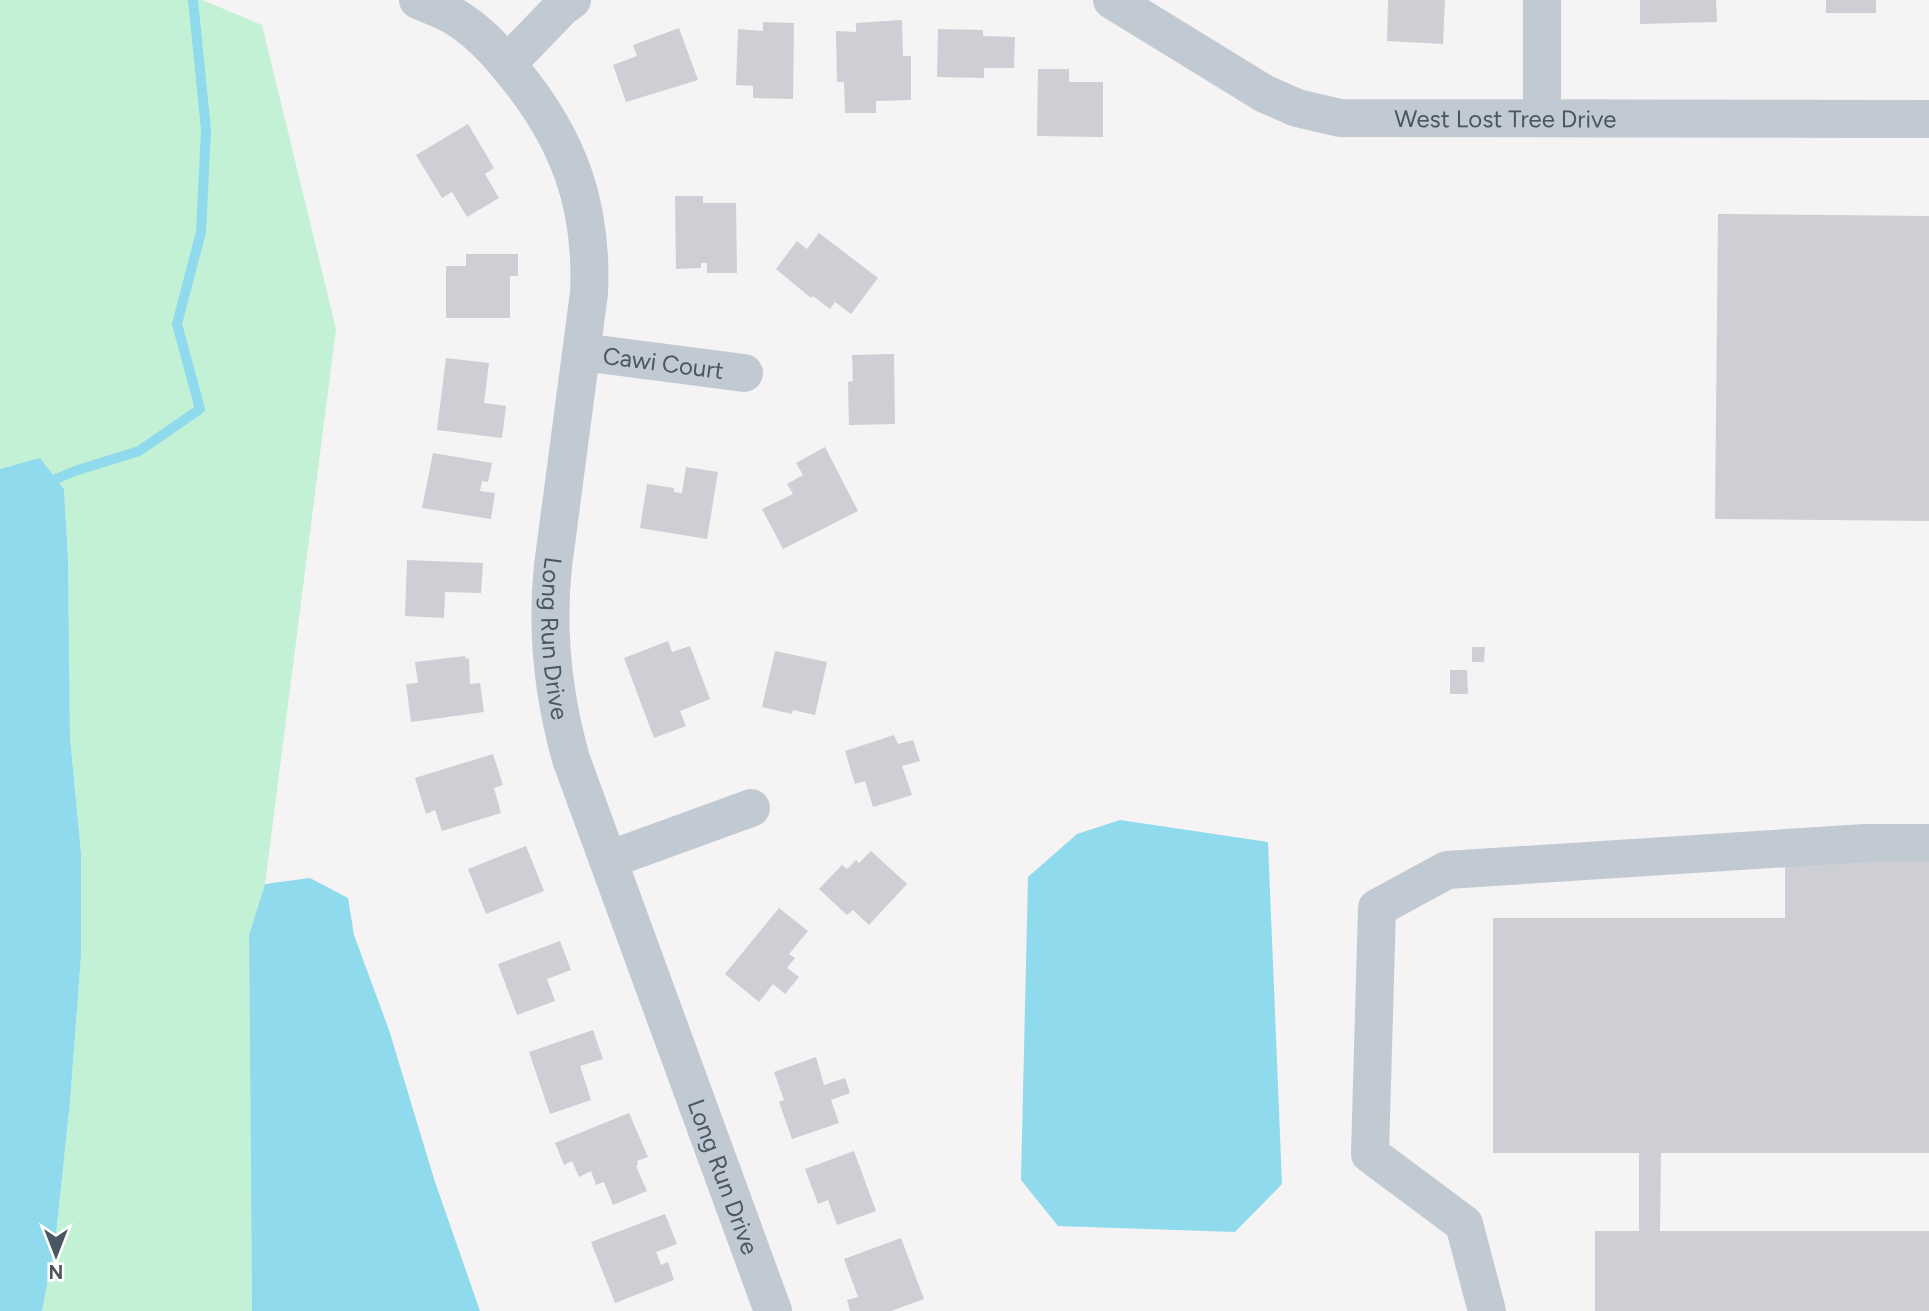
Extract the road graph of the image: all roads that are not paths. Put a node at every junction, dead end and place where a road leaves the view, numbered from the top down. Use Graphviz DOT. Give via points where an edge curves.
graph roads {
  1 [pos="418,0"];
  2 [pos="572,0"];
  3 [pos="1112,0"];
  4 [pos="1542,0"];
  5 [pos="507,64"];
  6 [pos="1542,118"];
  7 [pos="1929,118"];
  8 [pos="582,352"];
  9 [pos="744,373"];
  10 [pos="751,808"];
  11 [pos="1929,843"];
  12 [pos="608,860"];
  13 [pos="774,1311"];
  14 [pos="1487,1311"];
  1 -- 5 [label="street, Long Run Drive" via="462,22"];
  2 -- 5 [label="street"];
  3 -- 6 [label="street, West Lost Tree Drive" via="1265,94 1297,108 1340,118"];
  4 -- 6 [label="street"];
  5 -- 8 [label="street, Long Run Drive" via="556,133 583,202 590,262"];
  6 -- 7 [label="street, West Lost Tree Drive"];
  8 -- 9 [label="street, Cawi Court"];
  8 -- 12 [label="street, Long Run Drive" via="551,580 550,648 563,731"];
  10 -- 12 [label="street"];
  11 -- 14 [label="street" via="1865,843 1447,870 1377,908 1370,1154 1464,1224"];
  12 -- 13 [label="street, Long Run Drive"];
}
